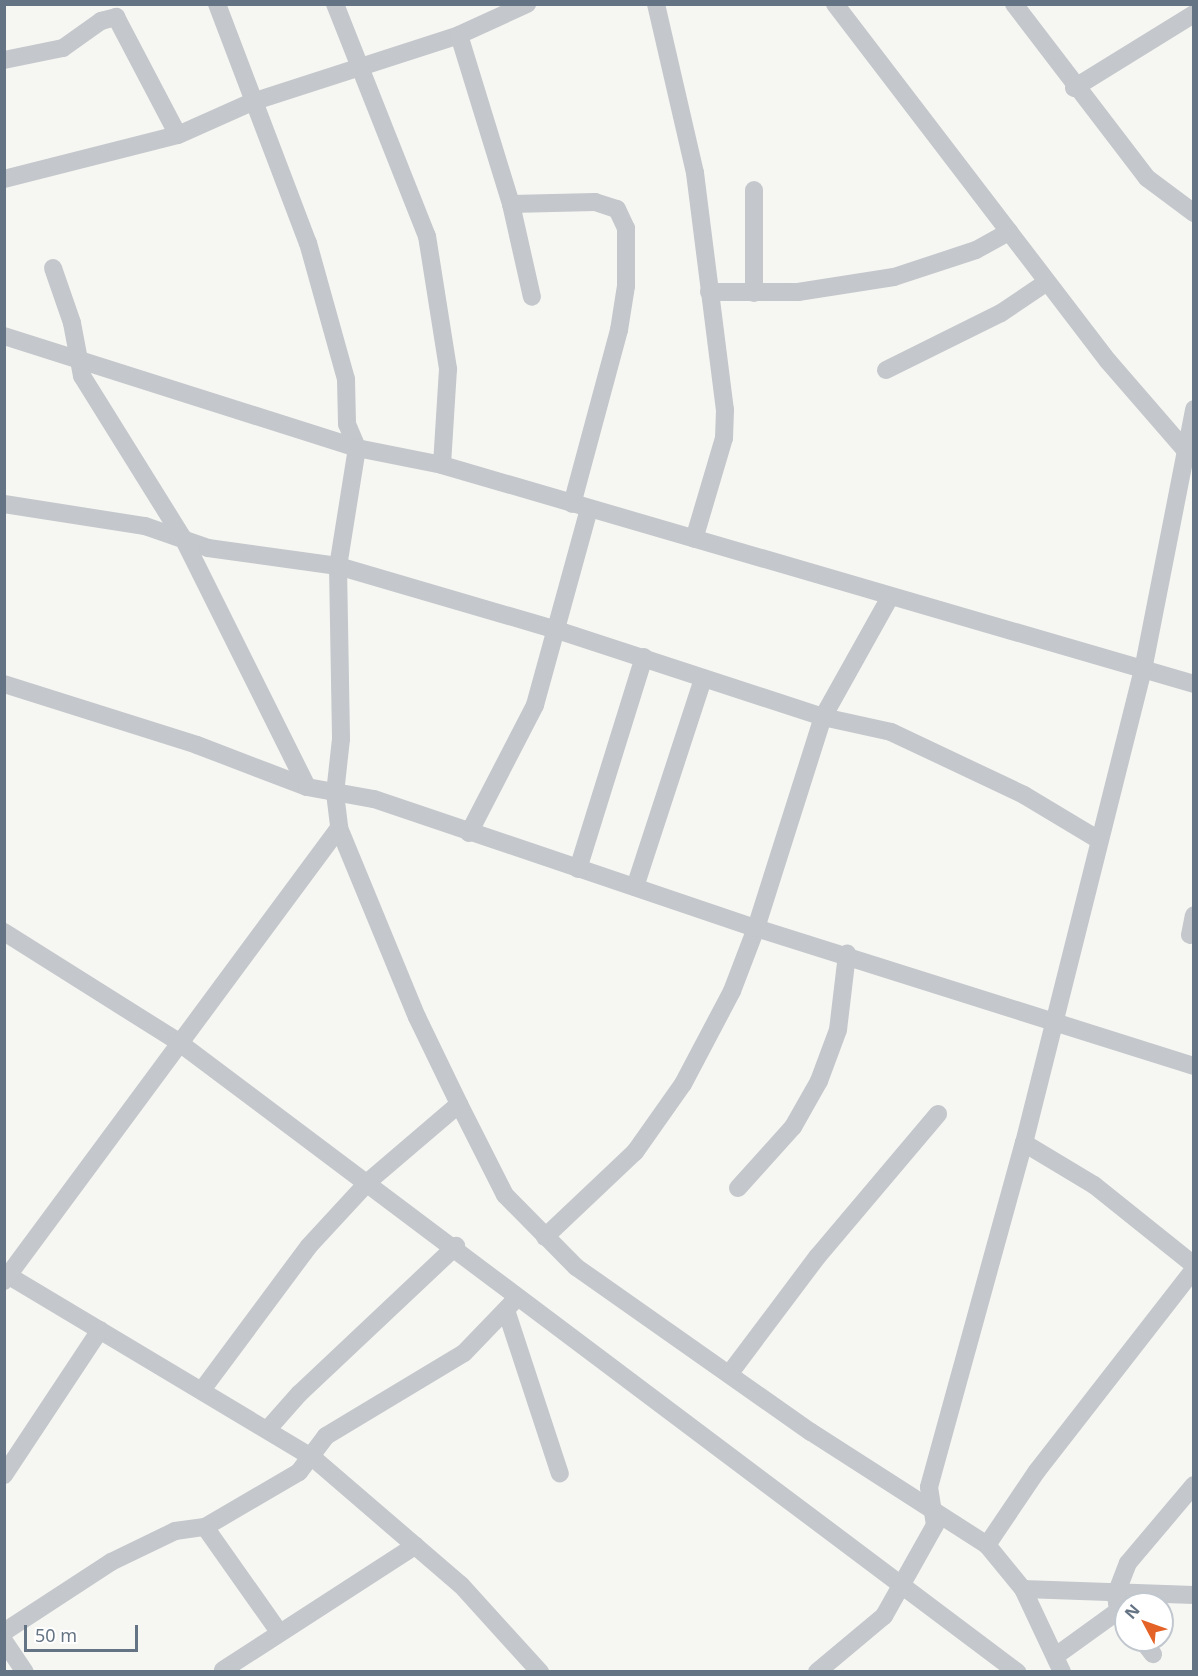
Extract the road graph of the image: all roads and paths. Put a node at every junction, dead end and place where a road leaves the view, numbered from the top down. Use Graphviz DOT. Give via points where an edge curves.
graph roads {
  1 [pos="217,4"];
  2 [pos="335,4"];
  3 [pos="527,4"];
  4 [pos="656,4"];
  5 [pos="836,4"];
  6 [pos="1014,4"];
  7 [pos="1194,14"];
  8 [pos="459,35"];
  9 [pos="4,60"];
  10 [pos="362,69"];
  11 [pos="1074,88"];
  12 [pos="252,102"];
  13 [pos="178,135"];
  14 [pos="4,179"];
  15 [pos="754,190"];
  16 [pos="511,204"];
  17 [pos="1194,213"];
  18 [pos="1009,232"];
  19 [pos="53,268"];
  20 [pos="1047,282"];
  21 [pos="709,292"];
  22 [pos="754,293"];
  23 [pos="532,297"];
  24 [pos="5,336"];
  25 [pos="76,360"];
  26 [pos="886,370"];
  27 [pos="1194,409"];
  28 [pos="357,448"];
  29 [pos="1186,451"];
  30 [pos="442,465"];
  31 [pos="4,504"];
  32 [pos="580,507"];
  33 [pos="183,538"];
  34 [pos="694,538"];
  35 [pos="338,566"];
  36 [pos="890,597"];
  37 [pos="557,630"];
  38 [pos="644,657"];
  39 [pos="1143,670"];
  40 [pos="703,679"];
  41 [pos="4,684"];
  42 [pos="1194,684"];
  43 [pos="823,717"];
  44 [pos="307,787"];
  45 [pos="335,793"];
  46 [pos="339,828"];
  47 [pos="469,833"];
  48 [pos="1099,840"];
  49 [pos="578,869"];
  50 [pos="635,887"];
  51 [pos="1194,915"];
  52 [pos="756,928"];
  53 [pos="4,932"];
  54 [pos="1190,935"];
  55 [pos="848,954"];
  56 [pos="1055,1020"];
  57 [pos="177,1041"];
  58 [pos="1194,1066"];
  59 [pos="459,1104"];
  60 [pos="938,1114"];
  61 [pos="1024,1143"];
  62 [pos="369,1181"];
  63 [pos="738,1188"];
  64 [pos="545,1237"];
  65 [pos="456,1246"];
  66 [pos="1194,1267"];
  67 [pos="6,1277"];
  68 [pos="511,1306"];
  69 [pos="100,1330"];
  70 [pos="730,1373"];
  71 [pos="202,1390"];
  72 [pos="268,1429"];
  73 [pos="312,1457"];
  74 [pos="560,1474"];
  75 [pos="4,1475"];
  76 [pos="1194,1485"];
  77 [pos="936,1515"];
  78 [pos="205,1527"];
  79 [pos="987,1545"];
  80 [pos="415,1546"];
  81 [pos="903,1586"];
  82 [pos="1023,1589"];
  83 [pos="1123,1592"];
  84 [pos="1194,1595"];
  85 [pos="1174,1599"];
  86 [pos="1114,1607"];
  87 [pos="1114,1613"];
  88 [pos="4,1632"];
  89 [pos="279,1632"];
  90 [pos="4,1641"];
  91 [pos="1059,1663"];
  92 [pos="223,1670"];
  93 [pos="25,1671"];
  94 [pos="540,1671"];
  95 [pos="817,1671"];
  96 [pos="1017,1671"];
  1 -- 12 [label="street"];
  2 -- 10 [label="street"];
  3 -- 8 [label="street"];
  4 -- 21 [label="street" via="695,173"];
  5 -- 18 [label="street"];
  6 -- 11 [label="street"];
  7 -- 11 [label="street"];
  8 -- 10 [label="street"];
  8 -- 16 [label="street"];
  9 -- 13 [label="street" via="63,48 101,21 116,17"];
  10 -- 12 [label="street"];
  10 -- 30 [label="street" via="403,166 430,247 448,369"];
  11 -- 17 [label="street" via="1147,178"];
  12 -- 13 [label="street"];
  12 -- 28 [label="street" via="308,243 346,379 347,424"];
  13 -- 14 [label="street"];
  15 -- 22 [label="street"];
  16 -- 23 [label="street"];
  16 -- 32 [label="street" via="595,202 617,209 626,228 626,286 619,330"];
  18 -- 20 [label="street"];
  18 -- 22 [label="street" via="976,250 894,277 798,292"];
  19 -- 25 [label="street" via="72,323"];
  20 -- 26 [label="street" via="1001,313"];
  20 -- 29 [label="street"];
  21 -- 22 [label="street"];
  21 -- 34 [label="street" via="724,429"];
  24 -- 25 [label="street"];
  25 -- 28 [label="street"];
  25 -- 33 [label="street"];
  27 -- 29 [label="street"];
  28 -- 30 [label="street"];
  28 -- 35 [label="street"];
  29 -- 39 [label="street"];
  30 -- 32 [label="street"];
  31 -- 33 [label="street" via="145,525"];
  32 -- 34 [label="street"];
  32 -- 37 [label="street"];
  33 -- 35 [label="street" via="208,548"];
  33 -- 44 [label="street"];
  34 -- 36 [label="street"];
  35 -- 37 [label="street"];
  35 -- 45 [label="street" via="341,739"];
  36 -- 39 [label="street"];
  36 -- 43 [label="street"];
  37 -- 38 [label="street"];
  37 -- 47 [label="street" via="535,705"];
  38 -- 40 [label="street"];
  38 -- 49 [label="street"];
  39 -- 42 [label="street"];
  39 -- 48 [label="street"];
  40 -- 43 [label="street"];
  40 -- 50 [label="street"];
  41 -- 44 [label="street" via="197,745"];
  43 -- 48 [label="street" via="891,732 1024,795"];
  43 -- 52 [label="street"];
  44 -- 45 [label="street"];
  45 -- 46 [label="street"];
  45 -- 47 [label="street" via="374,799"];
  46 -- 57 [label="street"];
  46 -- 59 [label="street" via="417,1017"];
  47 -- 49 [label="street"];
  48 -- 56 [label="street"];
  49 -- 50 [label="street"];
  50 -- 52 [label="street"];
  51 -- 54 [label="street"];
  52 -- 55 [label="street"];
  52 -- 64 [label="street" via="732,991 683,1084 635,1152"];
  53 -- 57 [label="street"];
  55 -- 56 [label="street"];
  55 -- 63 [label="street" via="838,1030 819,1082 793,1127"];
  56 -- 58 [label="street"];
  56 -- 61 [label="street"];
  57 -- 62 [label="street"];
  57 -- 67 [label="street"];
  59 -- 62 [label="street"];
  59 -- 64 [label="street" via="505,1195"];
  60 -- 70 [label="street" via="818,1256"];
  61 -- 66 [label="street" via="1094,1185"];
  61 -- 77 [label="street" via="929,1487"];
  62 -- 65 [label="street"];
  62 -- 71 [label="street" via="309,1246"];
  64 -- 70 [label="street" via="576,1267"];
  65 -- 68 [label="street"];
  65 -- 72 [label="street" via="299,1394"];
  66 -- 79 [label="street" via="1037,1471"];
  67 -- 69 [label="street"];
  68 -- 73 [label="street" via="445,1365 326,1436"];
  68 -- 74 [label="street"];
  68 -- 81 [label="street" via="561,1326"];
  69 -- 71 [label="street"];
  69 -- 75 [label="street"];
  70 -- 77 [label="street"];
  71 -- 72 [label="street"];
  72 -- 73 [label="street"];
  73 -- 78 [label="street" via="299,1472"];
  73 -- 80 [label="street"];
  76 -- 83 [label="street" via="1128,1563"];
  77 -- 79 [label="street"];
  77 -- 81 [label="street"];
  78 -- 88 [label="street" via="175,1531 111,1562"];
  78 -- 89 [label="street"];
  79 -- 82 [label="street"];
  80 -- 89 [label="street"];
  80 -- 94 [label="street" via="461,1585"];
  81 -- 95 [label="street" via="884,1616"];
  81 -- 96 [label="street"];
  82 -- 86 [label="street"];
  82 -- 91 [label="street"];
  84 -- 85 [label="street"];
  87 -- 91 [label="street"];
  89 -- 92 [label="street"];
  90 -- 93 [label="street"];
}
